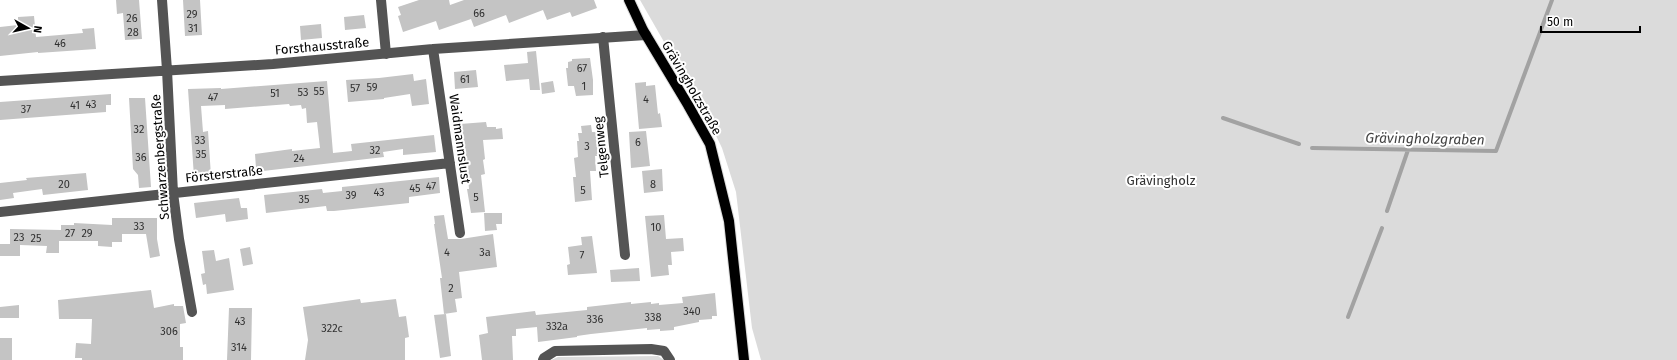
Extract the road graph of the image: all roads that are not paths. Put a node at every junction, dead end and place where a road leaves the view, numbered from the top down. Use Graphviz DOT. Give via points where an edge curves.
graph roads {
  1 [pos="162,0"];
  2 [pos="381,0"];
  3 [pos="629,0"];
  4 [pos="646,35"];
  5 [pos="603,37"];
  6 [pos="433,49"];
  7 [pos="386,54"];
  8 [pos="167,70"];
  9 [pos="0,81"];
  10 [pos="450,163"];
  11 [pos="173,193"];
  12 [pos="0,212"];
  13 [pos="460,233"];
  14 [pos="625,255"];
  15 [pos="192,312"];
  16 [pos="543,360"];
  17 [pos="670,360"];
  18 [pos="744,360"];
  1 -- 8 [label="street, Schwarzenbergstraße"];
  2 -- 7 [label="street"];
  3 -- 4 [label="main road, Grävingholzstraße"];
  4 -- 5 [label="street, Forsthausstraße"];
  4 -- 18 [label="main road, Grävingholzstraße" via="710,144 729,221"];
  5 -- 6 [label="street, Forsthausstraße"];
  5 -- 14 [label="street, Telgenweg"];
  6 -- 7 [label="street, Forsthausstraße"];
  6 -- 10 [label="street, Waidmannslust"];
  7 -- 8 [label="street, Forsthausstraße"];
  8 -- 9 [label="street, Forsthausstraße"];
  8 -- 11 [label="street, Schwarzenbergstraße"];
  10 -- 11 [label="street, Försterstraße"];
  10 -- 13 [label="street, Waidmannslust"];
  11 -- 12 [label="street, Försterstraße"];
  11 -- 15 [label="street, Schwarzenbergstraße"];
  16 -- 17 [label="street" via="555,350 651,349 664,351"];
}
